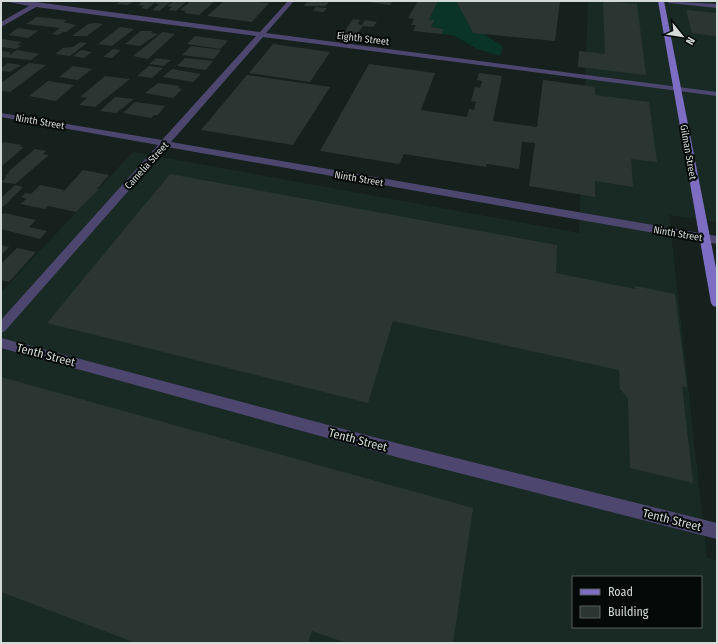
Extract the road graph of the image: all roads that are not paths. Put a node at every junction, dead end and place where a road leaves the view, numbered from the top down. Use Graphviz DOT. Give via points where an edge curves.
graph roads {
  1 [pos="7,1"];
  2 [pos="290,1"];
  3 [pos="661,1"];
  4 [pos="669,1"];
  5 [pos="37,3"];
  6 [pos="717,6"];
  7 [pos="1,25"];
  8 [pos="261,34"];
  9 [pos="677,89"];
  10 [pos="717,94"];
  11 [pos="1,115"];
  12 [pos="166,143"];
  13 [pos="705,238"];
  14 [pos="717,240"];
  15 [pos="717,303"];
  16 [pos="1,328"];
  17 [pos="1,342"];
  18 [pos="717,531"];
  1 -- 5 [label="street, Eighth Street"];
  2 -- 8 [label="street, Camelia Street"];
  3 -- 9 [label="main road, Gilman Street"];
  4 -- 6 [label="street"];
  5 -- 7 [label="street"];
  5 -- 8 [label="street, Eighth Street"];
  8 -- 9 [label="street, Eighth Street"];
  8 -- 12 [label="street, Camelia Street"];
  9 -- 10 [label="street, Eighth Street"];
  9 -- 13 [label="main road, Gilman Street"];
  11 -- 12 [label="street, Ninth Street"];
  12 -- 13 [label="street, Ninth Street"];
  12 -- 16 [label="street, Camelia Street"];
  13 -- 14 [label="street, Ninth Street"];
  13 -- 15 [label="main road, Gilman Street"];
  17 -- 18 [label="street, Tenth Street" via="400,452"];
}
